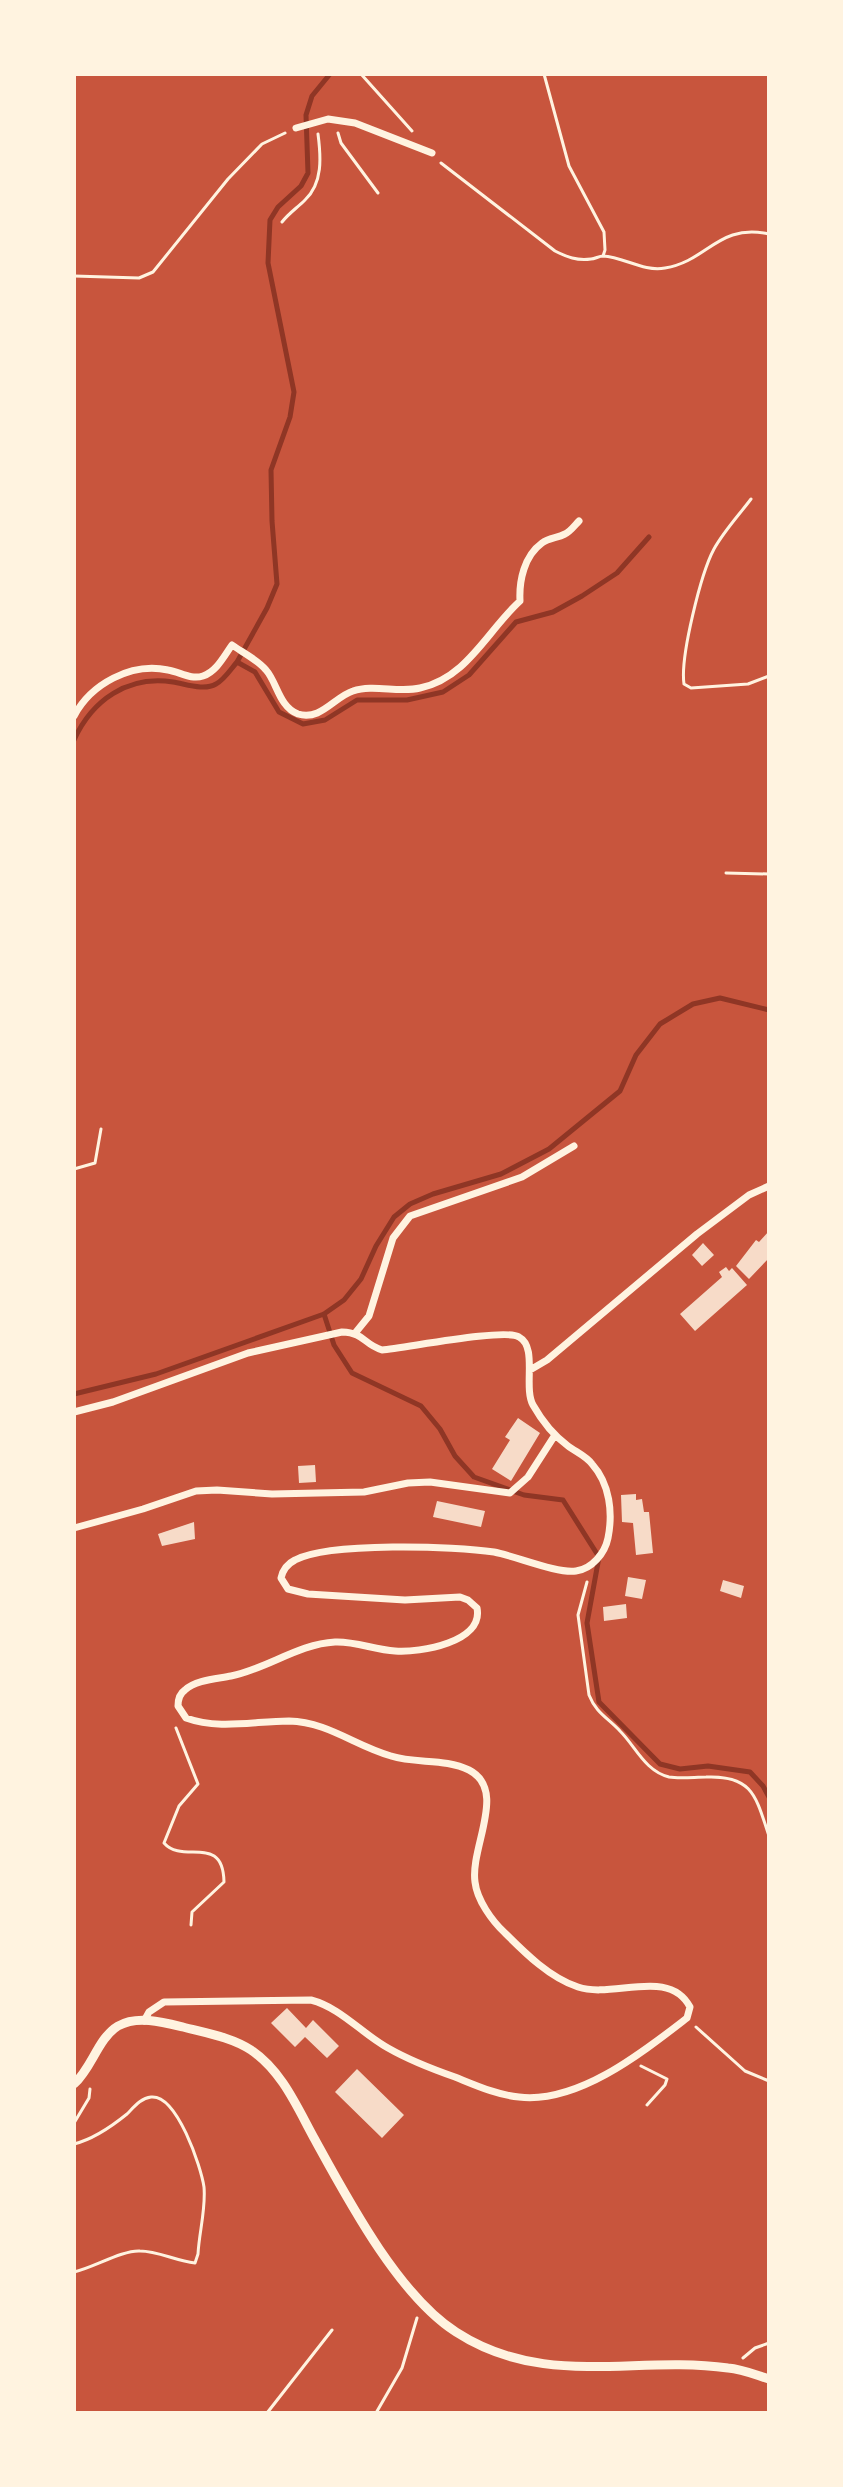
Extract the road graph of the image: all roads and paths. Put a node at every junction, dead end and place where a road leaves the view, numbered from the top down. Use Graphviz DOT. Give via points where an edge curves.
graph roads {
  1 [pos="361,74"];
  2 [pos="544,74"];
  3 [pos="341,122"];
  4 [pos="314,123"];
  5 [pos="296,128"];
  6 [pos="432,153"];
  7 [pos="378,193"];
  8 [pos="282,222"];
  9 [pos="769,234"];
  10 [pos="603,256"];
  11 [pos="74,276"];
  12 [pos="751,499"];
  13 [pos="579,521"];
  14 [pos="769,676"];
  15 [pos="74,716"];
  16 [pos="726,873"];
  17 [pos="769,874"];
  18 [pos="101,1129"];
  19 [pos="574,1146"];
  20 [pos="74,1169"];
  21 [pos="769,1186"];
  22 [pos="356,1332"];
  23 [pos="530,1370"];
  24 [pos="74,1412"];
  25 [pos="555,1435"];
  26 [pos="74,1528"];
  27 [pos="593,1564"];
  28 [pos="181,1713"];
  29 [pos="769,1836"];
  30 [pos="191,1925"];
  31 [pos="687,2018"];
  32 [pos="144,2021"];
  33 [pos="626,2061"];
  34 [pos="769,2081"];
  35 [pos="74,2084"];
  36 [pos="647,2105"];
  37 [pos="74,2144"];
  38 [pos="74,2272"];
  39 [pos="423,2306"];
  40 [pos="332,2330"];
  41 [pos="769,2343"];
  42 [pos="730,2368"];
  43 [pos="769,2379"];
  44 [pos="267,2413"];
  45 [pos="376,2413"];
  1 -- 6 [label="path"];
  2 -- 10 [label="path" via="569,166 604,232"];
  3 -- 4 [label="street"];
  3 -- 6 [label="street"];
  3 -- 7 [label="path" via="341,143"];
  4 -- 5 [label="street"];
  4 -- 8 [label="path" via="319,176 308,198"];
  5 -- 11 [label="path" via="262,144 153,272 139,278"];
  6 -- 10 [label="path" via="555,251 580,260"];
  9 -- 10 [label="path" via="738,232 663,269"];
  12 -- 14 [label="path" via="713,551 683,678 691,688 748,684"];
  13 -- 15 [label="street" via="566,534 539,545 519,580 520,601 464,666 421,688 356,689 327,708 298,714 274,688 268,671 232,645 211,672 194,678 166,669 126,673 90,693"];
  16 -- 17 [label="path"];
  18 -- 20 [label="path" via="95,1163"];
  19 -- 22 [label="street" via="522,1177 410,1216 393,1238 369,1316"];
  21 -- 23 [label="street" via="697,1234"];
  22 -- 23 [label="street" via="382,1350 516,1335 526,1342"];
  22 -- 24 [label="street" via="248,1353"];
  23 -- 25 [label="street" via="531,1402"];
  25 -- 26 [label="street" via="510,1493 430,1482 364,1492 196,1491"];
  25 -- 27 [label="street" via="592,1464 608,1495 607,1544"];
  27 -- 28 [label="street" via="574,1572 496,1552 439,1546 303,1556 283,1571 288,1589 405,1600 460,1597 474,1604 476,1622 464,1636 409,1651 339,1642 310,1646 265,1667 185,1689 179,1697"];
  27 -- 29 [label="path" via="578,1615 594,1707 647,1765 668,1777 721,1776 746,1785"];
  28 -- 30 [label="path" via="176,1726 198,1784 179,1806 164,1843 181,1851 202,1851 217,1858 224,1870 224,1882 192,1912"];
  28 -- 31 [label="street" via="213,1724 312,1723 392,1757 469,1770 486,1785 489,1799 475,1862 476,1892 502,1930 531,1958 578,1987 671,1988 683,1994 690,2007"];
  31 -- 33 [label="street"];
  31 -- 34 [label="path" via="745,2071"];
  32 -- 33 [label="street" via="164,2002 311,2000 410,2060 519,2097 567,2090"];
  32 -- 35 [label="street" via="116,2027"];
  32 -- 39 [label="street" via="225,2038 252,2051 279,2075 396,2274"];
  33 -- 36 [label="path" via="667,2079"];
  37 -- 38 [label="path" via="102,2132 141,2100 161,2098 172,2106 188,2137 204,2189 195,2263 136,2250"];
  39 -- 42 [label="street" via="456,2332 495,2352 547,2366"];
  39 -- 45 [label="path" via="402,2368"];
  40 -- 44 [label="path"];
  41 -- 42 [label="path"];
  42 -- 43 [label="street"];
}
